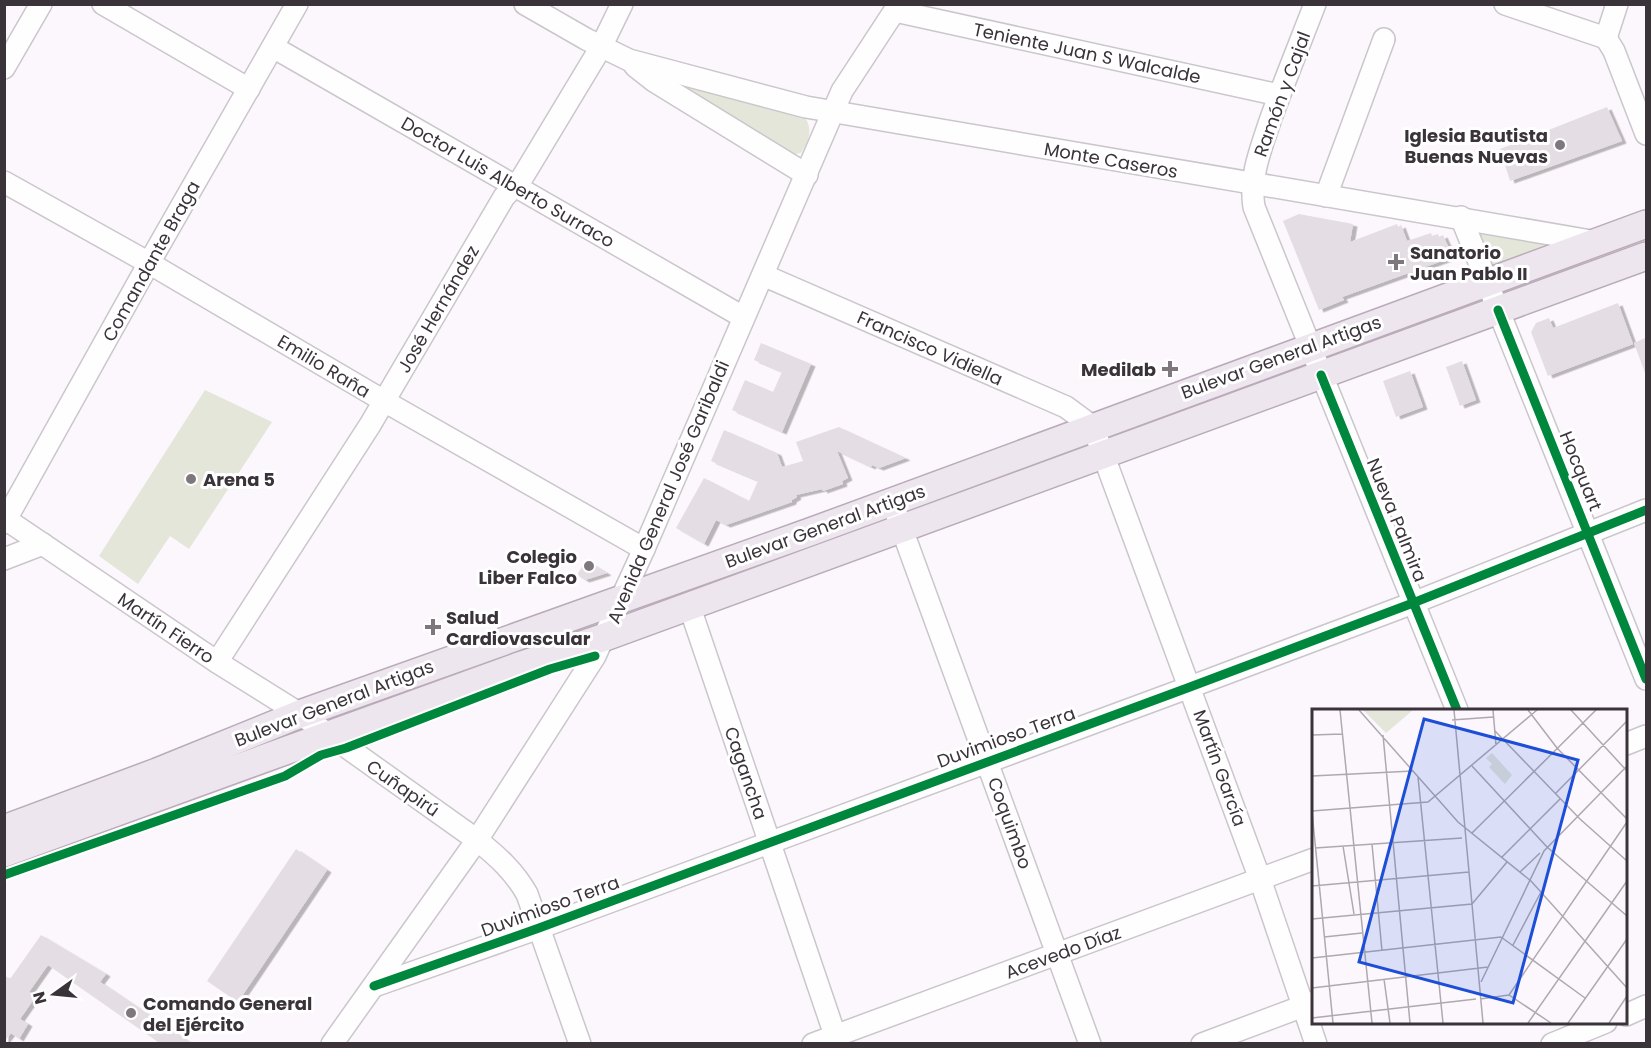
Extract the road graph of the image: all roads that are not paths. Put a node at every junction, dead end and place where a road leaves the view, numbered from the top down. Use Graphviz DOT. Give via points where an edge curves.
graph roads {
  1 [pos="41,4"];
  2 [pos="103,4"];
  3 [pos="297,4"];
  4 [pos="525,4"];
  5 [pos="622,4"];
  6 [pos="1315,4"];
  7 [pos="1505,4"];
  8 [pos="1617,4"];
  9 [pos="897,8"];
  10 [pos="1606,38"];
  11 [pos="1384,39"];
  12 [pos="273,47"];
  13 [pos="601,47"];
  14 [pos="629,60"];
  15 [pos="4,68"];
  16 [pos="249,89"];
  17 [pos="1279,95"];
  18 [pos="833,112"];
  19 [pos="1647,134"];
  20 [pos="807,175"];
  21 [pos="4,182"];
  22 [pos="1253,184"];
  23 [pos="514,186"];
  24 [pos="1326,196"];
  25 [pos="1461,217"];
  26 [pos="1647,224"];
  27 [pos="1597,242"];
  28 [pos="1647,243"];
  29 [pos="1647,256"];
  30 [pos="149,263"];
  31 [pos="763,275"];
  32 [pos="1586,278"];
  33 [pos="1487,282"];
  34 [pos="1498,310"];
  35 [pos="743,317"];
  36 [pos="1310,346"];
  37 [pos="1321,375"];
  38 [pos="384,402"];
  39 [pos="1093,427"];
  40 [pos="1103,455"];
  41 [pos="891,502"];
  42 [pos="1647,510"];
  43 [pos="5,520"];
  44 [pos="901,527"];
  45 [pos="810,532"];
  46 [pos="1589,533"];
  47 [pos="43,544"];
  48 [pos="644,549"];
  49 [pos="4,559"];
  50 [pos="622,600"];
  51 [pos="1413,603"];
  52 [pos="689,605"];
  53 [pos="605,637"];
  54 [pos="477,651"];
  55 [pos="217,662"];
  56 [pos="519,666"];
  57 [pos="423,669"];
  58 [pos="487,677"];
  59 [pos="1647,679"];
  60 [pos="1190,687"];
  61 [pos="1456,709"];
  62 [pos="300,714"];
  63 [pos="329,736"];
  64 [pos="1647,736"];
  65 [pos="1627,744"];
  66 [pos="987,762"];
  67 [pos="4,829"];
  68 [pos="477,840"];
  69 [pos="769,843"];
  70 [pos="4,853"];
  71 [pos="1312,860"];
  72 [pos="1260,879"];
  73 [pos="539,928"];
  74 [pos="1057,955"];
  75 [pos="374,986"];
  76 [pos="1308,1004"];
  77 [pos="1647,1006"];
  78 [pos="1627,1015"];
  79 [pos="1593,1030"];
  80 [pos="347,1035"];
  81 [pos="836,1040"];
  82 [pos="332,1044"];
  83 [pos="580,1044"];
  84 [pos="813,1044"];
  85 [pos="1090,1044"];
  86 [pos="1202,1044"];
  87 [pos="1316,1044"];
  88 [pos="1552,1044"];
  1 -- 15 [label="street"];
  2 -- 16 [label="street"];
  3 -- 12 [label="street, Comandante Braga"];
  4 -- 13 [label="street, Monte Caseros"];
  5 -- 13 [label="street, José Hernández"];
  6 -- 17 [label="street, Ramón y Cajal"];
  7 -- 10 [label="street"];
  8 -- 10 [label="street"];
  9 -- 17 [label="street, Teniente Juan S Walcalde"];
  9 -- 18 [label="street, Avenida General José Garibaldi" via="842,91"];
  10 -- 19 [label="street"];
  11 -- 24 [label="street"];
  12 -- 16 [label="street, Comandante Braga"];
  12 -- 23 [label="street, Doctor Luis Alberto Surraco"];
  13 -- 14 [label="street, Monte Caseros"];
  13 -- 23 [label="street, José Hernández"];
  14 -- 18 [label="street, Monte Caseros"];
  14 -- 20 [label="street, Monte Caseros" via="654,81"];
  16 -- 30 [label="street, Comandante Braga"];
  17 -- 22 [label="street, Ramón y Cajal"];
  18 -- 20 [label="street, Avenida General José Garibaldi"];
  18 -- 22 [label="street, Monte Caseros"];
  20 -- 31 [label="street, Avenida General José Garibaldi"];
  21 -- 30 [label="street, Emilio Raña"];
  22 -- 24 [label="street, Monte Caseros"];
  22 -- 36 [label="street, Nueva Palmira" via="1254,207"];
  23 -- 35 [label="street, Doctor Luis Alberto Surraco"];
  23 -- 38 [label="street, José Hernández"];
  24 -- 25 [label="street, Monte Caseros"];
  25 -- 27 [label="street, Monte Caseros"];
  25 -- 33 [label="street, Hocquart"];
  26 -- 27 [label="main road, Bulevar General Artigas"];
  27 -- 33 [label="main road, Bulevar General Artigas"];
  28 -- 32 [label="main road" via="1607,259"];
  29 -- 32 [label="main road, Bulevar General Artigas"];
  30 -- 38 [label="street, Emilio Raña"];
  30 -- 43 [label="street, Comandante Braga"];
  31 -- 35 [label="street, Avenida General José Garibaldi"];
  31 -- 39 [label="street, Francisco Vidiella" via="1066,407"];
  32 -- 34 [label="main road, Bulevar General Artigas"];
  33 -- 34 [label="street, Hocquart"];
  33 -- 36 [label="main road, Bulevar General Artigas"];
  34 -- 37 [label="main road, Bulevar General Artigas"];
  34 -- 46 [label="street, Hocquart"];
  35 -- 48 [label="street, Avenida General José Garibaldi"];
  36 -- 37 [label="street, Nueva Palmira"];
  36 -- 39 [label="main road, Bulevar General Artigas"];
  37 -- 40 [label="main road, Bulevar General Artigas"];
  37 -- 51 [label="street, Nueva Palmira"];
  38 -- 48 [label="street, Emilio Raña"];
  38 -- 55 [label="street, José Hernández"];
  39 -- 40 [label="street, Martín García"];
  39 -- 41 [label="main road, Bulevar General Artigas"];
  40 -- 44 [label="main road, Bulevar General Artigas"];
  40 -- 60 [label="street, Martín García"];
  41 -- 44 [label="street, Coquimbo"];
  41 -- 45 [label="main road, Bulevar General Artigas"];
  42 -- 46 [label="street, Duvimioso Terra"];
  43 -- 47 [label="street, Martín Fierro"];
  44 -- 52 [label="main road, Bulevar General Artigas"];
  44 -- 66 [label="street, Coquimbo"];
  45 -- 50 [label="main road, Bulevar General Artigas"];
  45 -- 53 [label="main road" via="786,551 631,610 619,618"];
  46 -- 51 [label="street, Duvimioso Terra"];
  46 -- 59 [label="street, Hocquart"];
  47 -- 49 [label="street"];
  47 -- 55 [label="street, Martín Fierro"];
  48 -- 50 [label="street, Avenida General José Garibaldi"];
  50 -- 53 [label="street, Avenida General José Garibaldi"];
  50 -- 54 [label="main road, Bulevar General Artigas"];
  50 -- 56 [label="main road" via="597,624 535,649"];
  51 -- 60 [label="street, Duvimioso Terra"];
  51 -- 61 [label="street, Nueva Palmira"];
  52 -- 53 [label="main road, Bulevar General Artigas"];
  52 -- 69 [label="street, Cagancha"];
  53 -- 56 [label="main road, Bulevar General Artigas"];
  53 -- 68 [label="street, Avenida General José Garibaldi"];
  54 -- 57 [label="main road, Bulevar General Artigas"];
  54 -- 58 [label="street"];
  55 -- 62 [label="street, Martín Fierro"];
  56 -- 58 [label="main road, Bulevar General Artigas"];
  57 -- 62 [label="main road, Bulevar General Artigas"];
  57 -- 63 [label="main road" via="398,693 336,718"];
  58 -- 63 [label="main road, Bulevar General Artigas"];
  60 -- 66 [label="street, Duvimioso Terra"];
  60 -- 72 [label="street, Martín García"];
  62 -- 63 [label="street, Martín Fierro"];
  62 -- 67 [label="main road, Bulevar General Artigas"];
  63 -- 68 [label="street, Cuñapirú"];
  63 -- 70 [label="main road, Bulevar General Artigas"];
  64 -- 65 [label="street"];
  66 -- 69 [label="street, Duvimioso Terra"];
  66 -- 74 [label="street, Coquimbo"];
  68 -- 73 [label="street, Cuñapirú" via="519,879"];
  68 -- 75 [label="street, Avenida General José Garibaldi"];
  69 -- 73 [label="street, Duvimioso Terra"];
  69 -- 81 [label="street, Cagancha"];
  71 -- 72 [label="street, Acevedo Díaz"];
  72 -- 74 [label="street, Acevedo Díaz"];
  72 -- 76 [label="street, Martín García"];
  73 -- 75 [label="street, Duvimioso Terra"];
  73 -- 83 [label="street, Cuñapirú"];
  74 -- 81 [label="street, Acevedo Díaz"];
  74 -- 85 [label="street, Coquimbo"];
  75 -- 80 [label="street, Avenida General José Garibaldi"];
  76 -- 86 [label="street"];
  76 -- 87 [label="street, Martín García"];
  77 -- 78 [label="street"];
  79 -- 88 [label="street"];
  80 -- 82 [label="street, Avenida General José Garibaldi"];
  81 -- 84 [label="street, Acevedo Díaz"];
}
